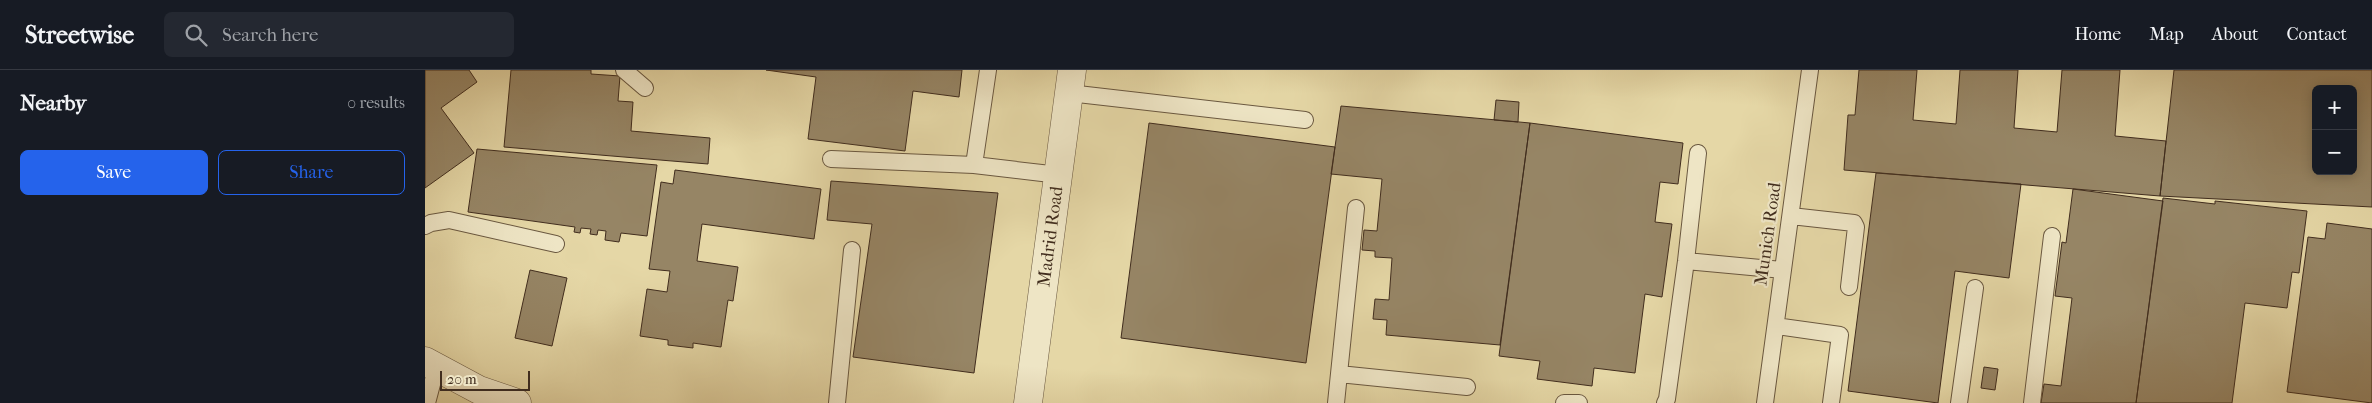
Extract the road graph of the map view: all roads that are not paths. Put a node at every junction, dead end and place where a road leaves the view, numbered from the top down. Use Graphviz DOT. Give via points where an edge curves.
graph roads {
  1 [pos="624,70"];
  2 [pos="988,70"];
  3 [pos="1810,70"];
  4 [pos="1071,81"];
  5 [pos="645,88"];
  6 [pos="1305,120"];
  7 [pos="1698,153"];
  8 [pos="831,159"];
  9 [pos="974,165"];
  10 [pos="1059,175"];
  11 [pos="1356,208"];
  12 [pos="1791,216"];
  13 [pos="425,226"];
  14 [pos="2052,236"];
  15 [pos="556,244"];
  16 [pos="852,250"];
  17 [pos="1686,261"];
  18 [pos="1783,270"];
  19 [pos="1849,287"];
  20 [pos="1975,288"];
  21 [pos="1775,326"];
  22 [pos="430,365"];
  23 [pos="1339,374"];
  24 [pos="1467,387"];
  25 [pos="504,401"];
  26 [pos="427,403"];
  27 [pos="837,403"];
  28 [pos="1028,403"];
  29 [pos="1336,403"];
  30 [pos="1564,403"];
  31 [pos="1579,403"];
  32 [pos="1665,403"];
  33 [pos="1765,403"];
  34 [pos="1831,403"];
  35 [pos="1959,403"];
  36 [pos="2032,403"];
  1 -- 5 [label="lane"];
  2 -- 9 [label="lane"];
  3 -- 12 [label="lane, Munich Road"];
  4 -- 6 [label="lane"];
  4 -- 10 [label="street, Madrid Road"];
  7 -- 17 [label="lane"];
  8 -- 9 [label="lane"];
  9 -- 10 [label="lane"];
  10 -- 28 [label="street, Madrid Road"];
  11 -- 23 [label="lane"];
  12 -- 18 [label="lane, Munich Road"];
  12 -- 19 [label="lane" via="1854,223"];
  13 -- 15 [label="lane" via="449,220"];
  14 -- 36 [label="lane"];
  16 -- 27 [label="lane"];
  17 -- 18 [label="lane"];
  17 -- 32 [label="lane"];
  18 -- 21 [label="lane, Munich Road"];
  20 -- 35 [label="lane"];
  21 -- 33 [label="lane, Munich Road"];
  21 -- 34 [label="lane" via="1840,335"];
  22 -- 25 [label="street"];
  22 -- 26 [label="lane"];
  23 -- 24 [label="lane"];
  23 -- 29 [label="lane"];
  30 -- 31 [label="lane"];
}
